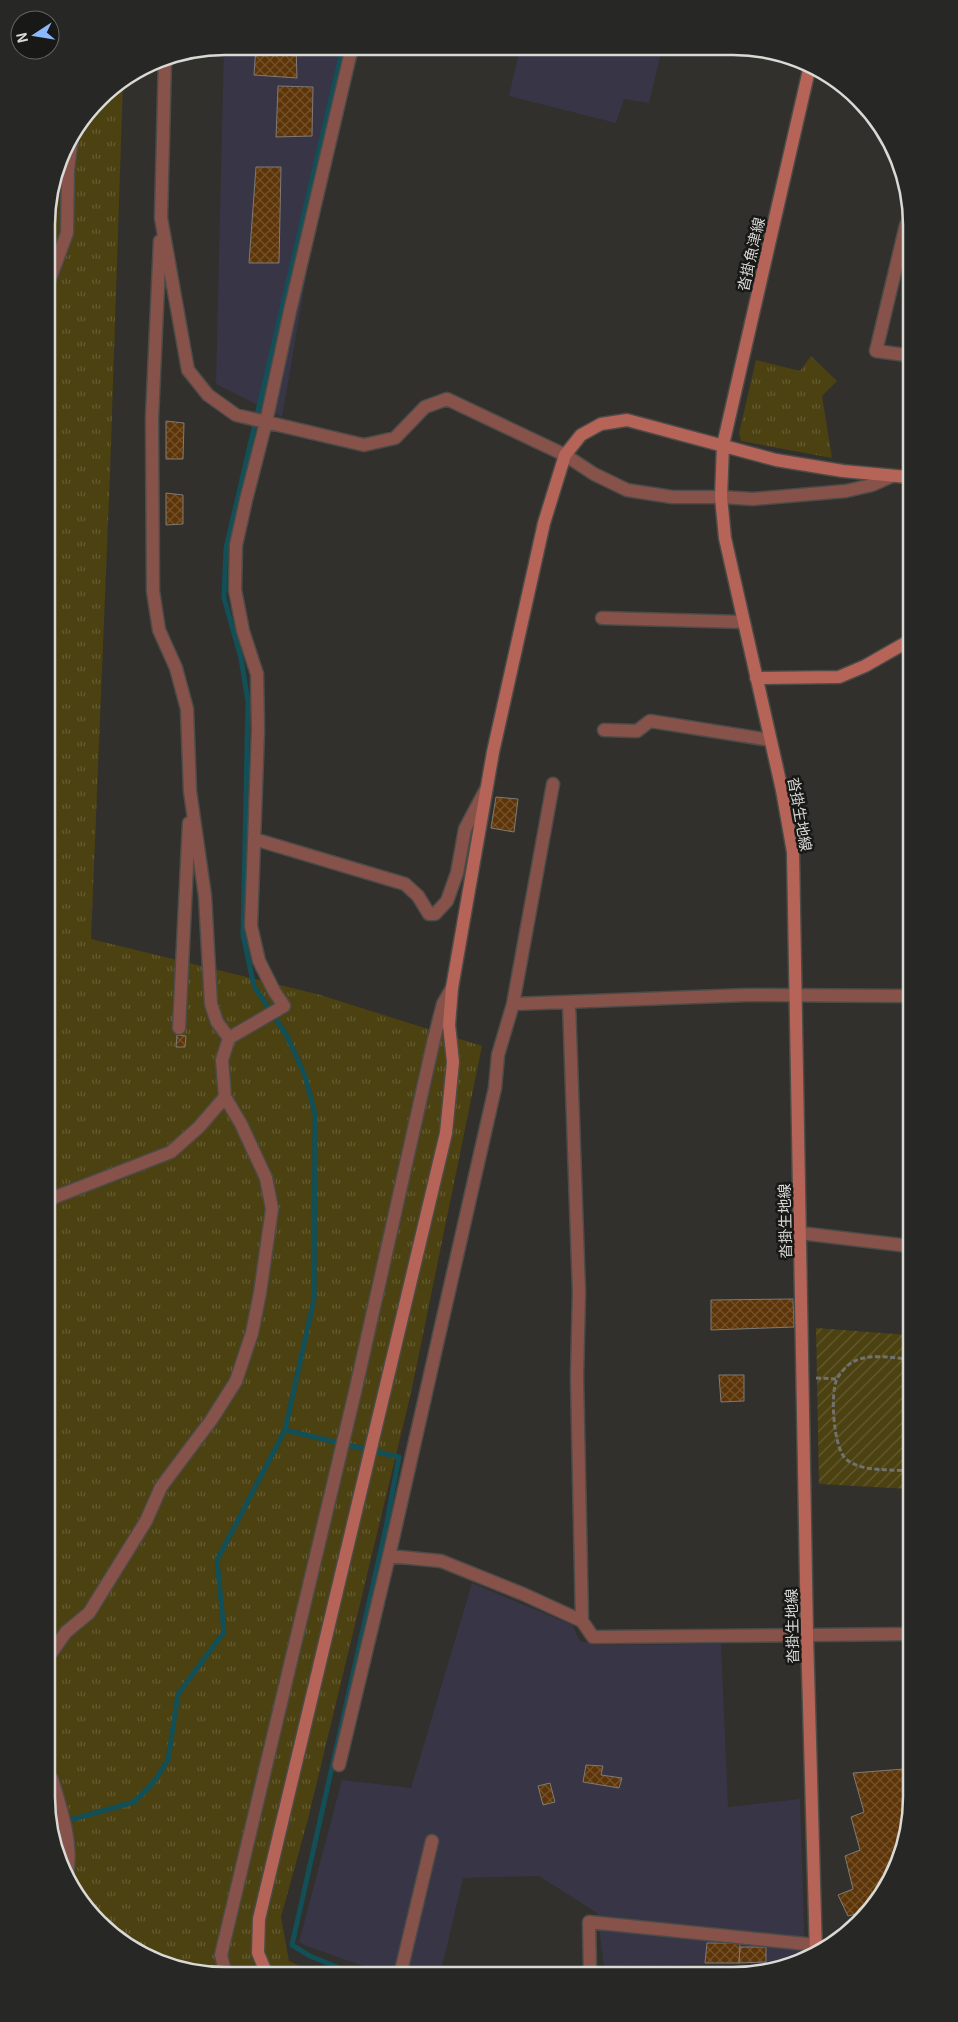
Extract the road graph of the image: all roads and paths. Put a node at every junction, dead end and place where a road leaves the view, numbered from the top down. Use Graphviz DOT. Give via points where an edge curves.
graph roads {
  1 [pos="350,55"];
  2 [pos="165,66"];
  3 [pos="808,73"];
  4 [pos="70,157"];
  5 [pos="161,218"];
  6 [pos="903,238"];
  7 [pos="55,265"];
  8 [pos="903,356"];
  9 [pos="266,422"];
  10 [pos="723,445"];
  11 [pos="565,455"];
  12 [pos="892,476"];
  13 [pos="903,477"];
  14 [pos="721,496"];
  15 [pos="602,618"];
  16 [pos="743,622"];
  17 [pos="903,644"];
  18 [pos="756,678"];
  19 [pos="604,730"];
  20 [pos="770,740"];
  21 [pos="488,784"];
  22 [pos="553,784"];
  23 [pos="190,791"];
  24 [pos="254,838"];
  25 [pos="452,988"];
  26 [pos="796,994"];
  27 [pos="903,996"];
  28 [pos="569,1003"];
  29 [pos="513,1004"];
  30 [pos="179,1028"];
  31 [pos="229,1038"];
  32 [pos="225,1097"];
  33 [pos="55,1197"];
  34 [pos="800,1233"];
  35 [pos="903,1245"];
  36 [pos="903,1359"];
  37 [pos="802,1377"];
  38 [pos="837,1379"];
  39 [pos="903,1469"];
  40 [pos="389,1556"];
  41 [pos="582,1621"];
  42 [pos="903,1634"];
  43 [pos="807,1635"];
  44 [pos="55,1648"];
  45 [pos="339,1765"];
  46 [pos="55,1789"];
  47 [pos="432,1841"];
  48 [pos="69,1864"];
  49 [pos="816,1945"];
  50 [pos="811,1948"];
  51 [pos="223,1967"];
  52 [pos="264,1967"];
  53 [pos="402,1967"];
  54 [pos="590,1967"];
  1 -- 9 [label="street"];
  2 -- 5 [label="street"];
  3 -- 10 [label="main road, 沓掛魚津線"];
  4 -- 7 [label="street" via="67,233"];
  5 -- 9 [label="street" via="188,370 208,395 236,415"];
  5 -- 23 [label="street" via="152,418 153,591 159,630 176,668 187,709"];
  6 -- 8 [label="street" via="876,351"];
  9 -- 11 [label="street" via="364,445 396,438 425,407 447,399"];
  9 -- 24 [label="street" via="236,545 235,590 243,631 257,674"];
  10 -- 11 [label="main road" via="627,420 601,424 580,435"];
  10 -- 12 [label="main road" via="776,460"];
  10 -- 14 [label="main road, 沓掛魚津線"];
  11 -- 14 [label="street" via="627,490 672,497"];
  11 -- 21 [label="main road" via="544,522"];
  12 -- 13 [label="main road"];
  12 -- 14 [label="street" via="846,492 753,499"];
  14 -- 16 [label="main road, 沓掛生地線" via="725,538"];
  15 -- 16 [label="street"];
  16 -- 18 [label="main road, 沓掛生地線"];
  17 -- 18 [label="main road" via="839,677"];
  18 -- 20 [label="main road, 沓掛生地線"];
  19 -- 20 [label="street" via="637,731 650,720"];
  20 -- 26 [label="main road, 沓掛生地線" via="793,852"];
  21 -- 24 [label="street" via="465,829 457,873 447,901 435,914 429,914 418,896 405,884"];
  21 -- 25 [label="main road"];
  22 -- 29 [label="street"];
  23 -- 30 [label="street"];
  23 -- 31 [label="street" via="205,896 211,1004 217,1022"];
  24 -- 31 [label="street" via="251,926 259,961 284,1006"];
  25 -- 51 [label="street" via="443,1004 434,1039 221,1955"];
  25 -- 52 [label="main road" via="453,1062 446,1133 258,1919 258,1953"];
  26 -- 27 [label="street"];
  26 -- 28 [label="street"];
  26 -- 34 [label="main road, 沓掛生地線"];
  28 -- 29 [label="street"];
  28 -- 41 [label="street" via="579,1292 577,1377"];
  29 -- 40 [label="street" via="498,1055 495,1088"];
  31 -- 32 [label="street" via="222,1060"];
  32 -- 33 [label="street" via="171,1152"];
  32 -- 44 [label="street" via="266,1178 272,1209 252,1334 236,1381 161,1487 146,1521 89,1613 66,1632"];
  34 -- 35 [label="street"];
  34 -- 37 [label="main road, 沓掛生地線"];
  36 -- 38 [label="path" via="869,1357 853,1362"];
  37 -- 38 [label="path"];
  37 -- 43 [label="main road, 沓掛生地線"];
  38 -- 39 [label="path" via="834,1428 844,1458 856,1465"];
  40 -- 41 [label="street" via="441,1561"];
  40 -- 45 [label="street"];
  41 -- 43 [label="street" via="593,1637"];
  42 -- 43 [label="street"];
  43 -- 49 [label="main road, 沓掛生地線"];
  46 -- 48 [label="street"];
  47 -- 53 [label="street"];
  50 -- 54 [label="street" via="589,1922"];
}
